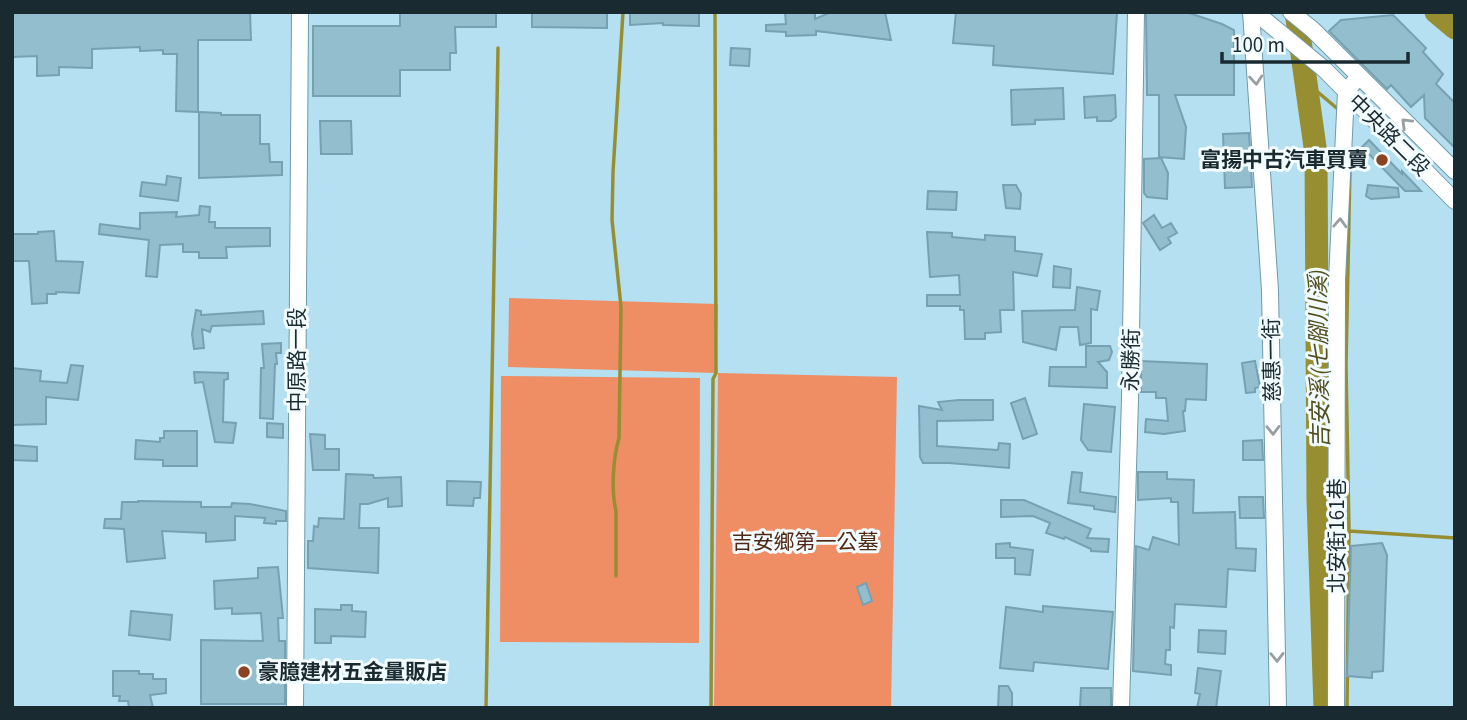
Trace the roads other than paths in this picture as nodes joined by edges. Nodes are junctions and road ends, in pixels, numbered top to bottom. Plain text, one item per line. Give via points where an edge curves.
1 (300, 12) edge
2 (1136, 12) edge
3 (1291, 12) edge
4 (1258, 15) edge
5 (1359, 76) junction
6 (1346, 92) junction
7 (1455, 171) edge
8 (1455, 201) edge
9 (295, 708) edge
10 (1121, 708) edge
11 (1278, 708) edge
12 (1336, 708) edge

1 - 9 street, 中原路一段
2 - 10 street, 永勝街
3 - 5 street, 中央路二段
4 - 6 street, 中央路二段
4 -> 11 street, 慈惠一街 via 1270,290
5 - 6 street
7 -> 5 street, 中央路二段
6 - 8 street, 中央路二段
12 -> 6 street, 北安街161巷 via 1338,281

